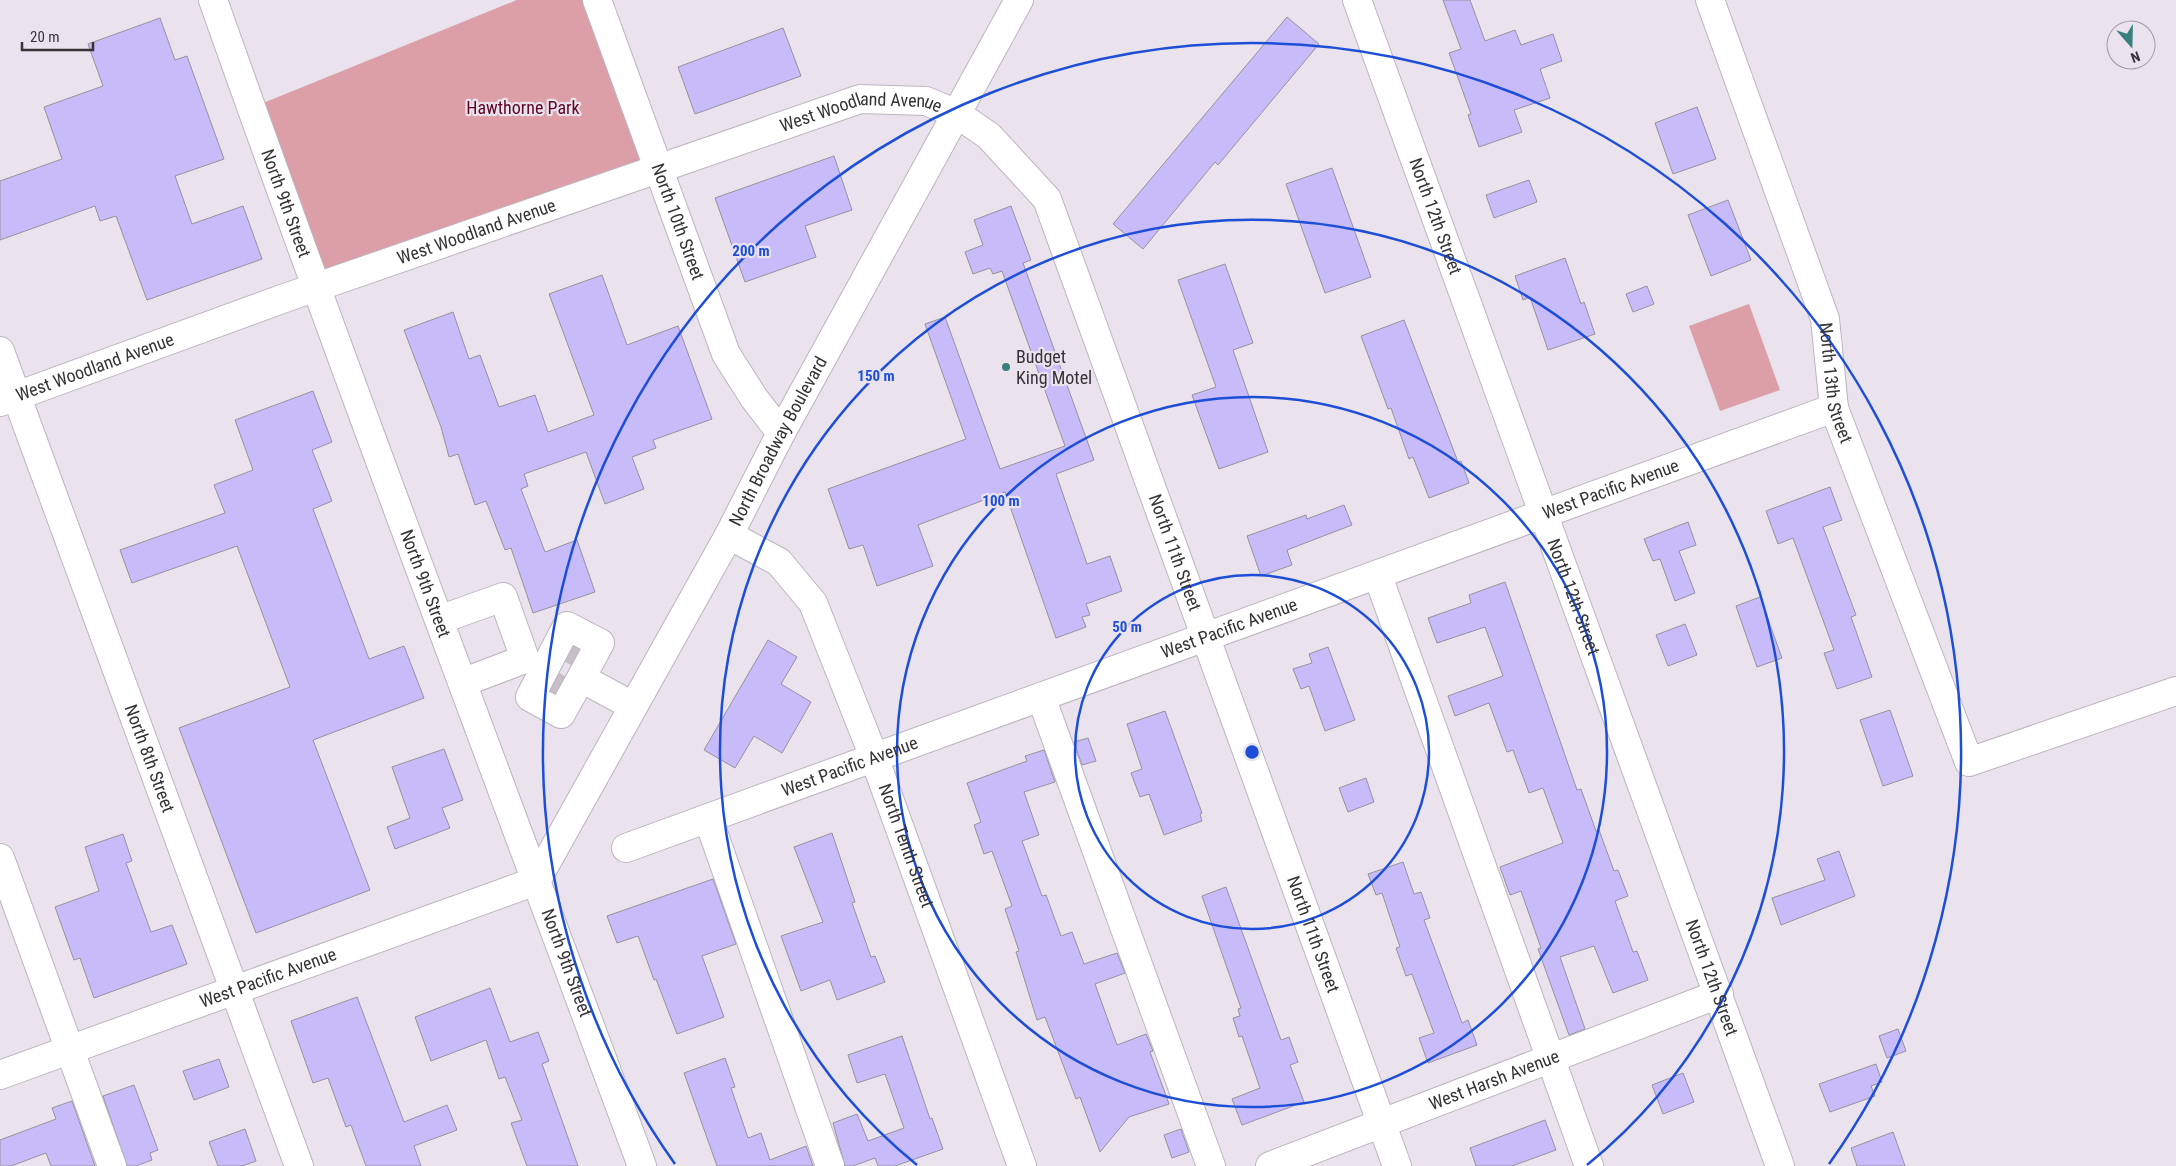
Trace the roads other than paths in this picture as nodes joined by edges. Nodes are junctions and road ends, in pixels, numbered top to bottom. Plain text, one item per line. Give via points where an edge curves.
1 (213, 0) edge
2 (597, 0) edge
3 (1019, 0) edge
4 (1357, 0) edge
5 (1710, 0) edge
6 (957, 114) junction
7 (659, 169) junction
8 (315, 288) junction
9 (0, 351) edge
10 (8, 399) edge
11 (1834, 408) junction
12 (781, 433) junction
13 (1545, 515) junction
14 (729, 535) junction
15 (1378, 576) junction
16 (439, 620) junction
17 (1206, 638) junction
18 (561, 668) junction
19 (464, 682) junction
20 (2176, 691) edge
21 (1041, 698) junction
22 (633, 706) junction
23 (874, 758) junction
24 (708, 818) junction
25 (626, 848) dead end
26 (0, 858) edge
27 (536, 881) junction
28 (234, 990) junction
29 (1719, 994) junction
30 (70, 1050) junction
31 (1550, 1059) junction
32 (0, 1075) edge
33 (1382, 1124) junction
34 (112, 1166) edge
35 (299, 1166) edge
36 (642, 1166) edge
37 (830, 1166) edge
38 (1022, 1166) edge
39 (1211, 1166) edge
40 (1270, 1166) edge
41 (1397, 1166) edge
42 (1589, 1166) edge
43 (1780, 1166) edge

1 - 8 street, North 9th Street
2 - 7 street, North 10th Street
3 - 6 street, North Broadway Boulevard
4 - 13 street, North 12th Street
5 - 11 street, North 13th Street via 1825,319
6 - 7 street, West Woodland Avenue via 926,101 860,99
6 - 12 street, North Broadway Boulevard
6 - 17 street, North 11th Street via 989,136 1047,199
7 - 8 street, West Woodland Avenue
7 - 12 street, North 10th Street via 726,354
8 - 10 street, West Woodland Avenue
8 - 16 street, North 9th Street
9 - 10 street, North 8th Street
10 - 28 street, North 8th Street
11 - 13 street, West Pacific Avenue
11 - 20 street, North 13th Street via 1969,762
12 - 14 street, North Broadway Boulevard
13 - 15 street, West Pacific Avenue
13 - 29 street, North 12th Street
14 - 22 street, North Broadway Boulevard
14 - 23 street, North Tenth Street via 779,562 813,603
15 - 17 street, West Pacific Avenue
15 - 31 street
16 - 18 street via 502,597
16 - 19 street, North 9th Street
17 - 21 street, West Pacific Avenue
17 - 33 street, North 11th Street
18 - 19 street
18 - 22 street
19 - 27 street, North 9th Street
21 - 23 street, West Pacific Avenue
21 - 39 street
22 - 27 street, North Broadway Boulevard
23 - 24 street, West Pacific Avenue
23 - 38 street, North Tenth Street
24 - 25 street, West Pacific Avenue
24 - 37 street
26 - 30 street
27 - 28 street, West Pacific Avenue
27 - 36 street, North 9th Street
28 - 30 street, West Pacific Avenue
28 - 35 street, North 8th Street
29 - 31 street, West Harsh Avenue
29 - 43 street, North 12th Street
30 - 32 street, West Pacific Avenue
30 - 34 street
31 - 33 street, West Harsh Avenue
31 - 42 street
33 - 40 street, West Harsh Avenue
33 - 41 street, North 11th Street

